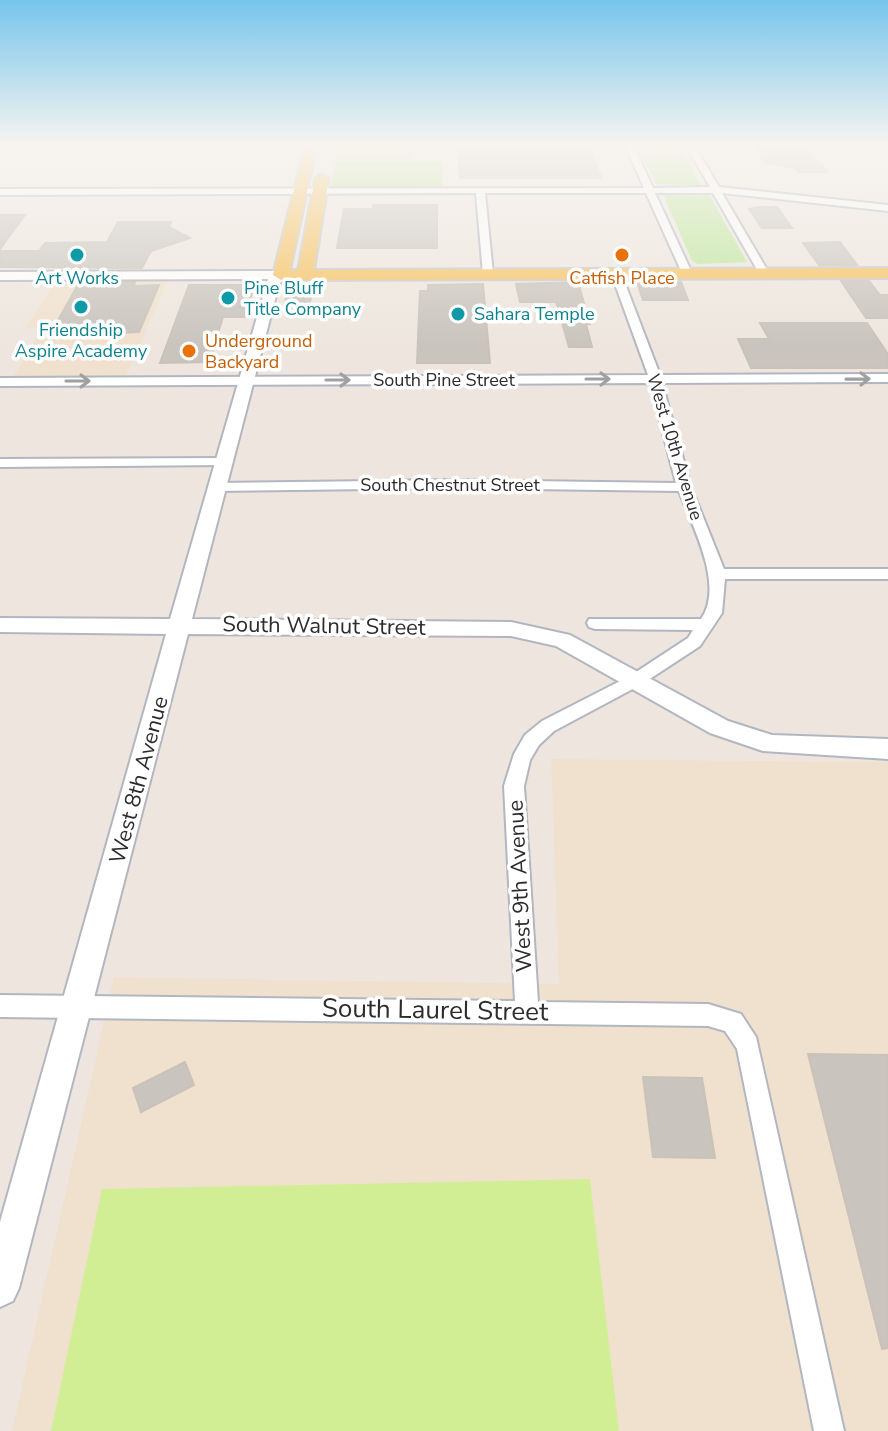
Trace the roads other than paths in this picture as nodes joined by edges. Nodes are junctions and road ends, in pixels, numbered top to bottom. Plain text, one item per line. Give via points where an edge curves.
1 (295, 212) edge
2 (316, 212) edge
3 (482, 212) edge
4 (659, 212) edge
5 (728, 212) edge
6 (616, 273) junction
7 (687, 273) junction
8 (764, 273) junction
9 (888, 273) edge
10 (488, 274) junction
11 (281, 275) junction
12 (305, 275) junction
13 (0, 276) edge
14 (655, 378) junction
15 (888, 378) edge
16 (244, 381) junction
17 (1, 382) edge
18 (222, 462) junction
19 (0, 463) edge
20 (215, 487) junction
21 (684, 487) junction
22 (718, 574) junction
23 (888, 574) edge
24 (595, 623) dead end
25 (182, 624) junction
26 (0, 625) edge
27 (708, 625) junction
28 (636, 680) junction
29 (888, 749) edge
30 (0, 1006) edge
31 (77, 1006) junction
32 (527, 1012) junction
33 (0, 1288) edge
34 (829, 1431) edge

1 - 11 main road
2 - 12 main road
3 - 10 street
4 - 7 street
5 - 8 street
6 - 7 main road
6 - 10 main road
6 - 14 street, West 10th Avenue
7 - 8 main road
8 - 9 main road
10 - 12 main road
11 - 12 main road
11 - 13 street
11 - 16 street, West 8th Avenue via 272,283
14 -> 15 street, South Pine Street
16 -> 14 street, South Pine Street
14 - 21 street, West 10th Avenue
17 -> 16 street, South Pine Street
16 - 18 street, West 8th Avenue
18 - 19 street
18 - 20 street, West 8th Avenue
20 - 21 street, South Chestnut Street
20 - 25 street, West 8th Avenue
21 - 22 street, West 10th Avenue
22 - 23 street
22 - 27 street, West 10th Avenue
24 - 27 street
25 - 26 street, South Walnut Street
25 - 28 street, South Walnut Street via 511,629 562,640
25 - 31 street, West 8th Avenue
27 - 28 street via 694,642
28 - 29 street, South Walnut Street via 719,727 772,744
28 - 32 street, West 9th Avenue via 548,726 521,759 514,786
30 - 31 street, South Laurel Street
31 - 32 street, South Laurel Street
31 - 33 street, West 8th Avenue
32 - 34 street, South Laurel Street via 708,1015 733,1022 748,1045

